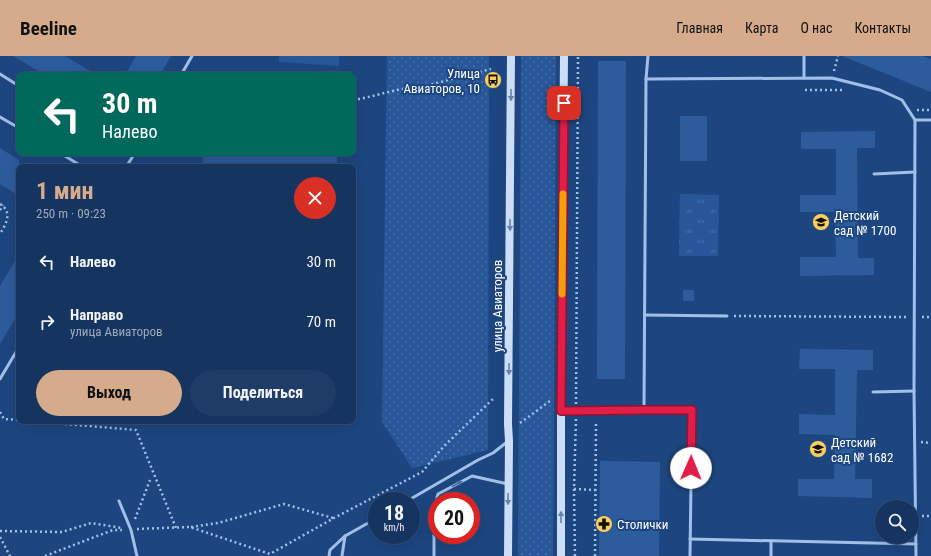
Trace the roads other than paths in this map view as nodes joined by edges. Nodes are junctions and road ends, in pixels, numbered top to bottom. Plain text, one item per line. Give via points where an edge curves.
1 (192, 56) edge
2 (511, 56) edge
3 (564, 56) edge
4 (648, 56) edge
5 (804, 56) edge
6 (183, 72) edge
7 (0, 74) edge
8 (804, 78) junction
9 (646, 79) junction
10 (16, 84) edge
11 (0, 117) edge
12 (915, 120) junction
13 (931, 120) edge
14 (16, 126) edge
15 (65, 156) edge
16 (78, 164) edge
17 (915, 172) junction
18 (874, 174) dead end
19 (644, 316) junction
20 (727, 316) road end
21 (16, 352) edge
22 (0, 379) edge
23 (914, 391) junction
24 (873, 392) dead end
25 (644, 410) junction
26 (561, 411) junction
27 (509, 441) junction
28 (508, 484) junction
29 (420, 493) edge
30 (915, 500) edge
31 (119, 501) dead end
32 (368, 523) edge
33 (345, 536) junction
34 (690, 539) junction
35 (771, 541) junction
36 (875, 543) edge
37 (916, 544) edge
38 (137, 556) edge
39 (329, 556) edge
40 (342, 556) edge
41 (434, 556) edge
42 (508, 556) edge
43 (561, 556) edge
44 (690, 556) edge
45 (771, 556) edge
46 (916, 556) edge

1 - 6 lane
2 -> 27 street, улица Авиаторов
3 - 26 street
4 - 9 lane
5 - 8 lane
7 - 10 lane
8 - 9 lane
8 - 12 lane via 832,78 880,90 902,100
9 - 19 lane
11 - 14 lane
12 - 13 lane
12 - 17 lane
15 - 16 lane
17 - 18 lane
17 - 23 lane
19 - 20 lane
19 - 25 lane
21 - 22 lane
23 - 24 lane
23 - 30 lane
25 - 26 lane
25 - 34 lane via 692,410
43 -> 26 street
27 - 28 street, улица Авиаторов
27 - 29 lane via 493,453
41 -> 28 lane via 434,509 438,494 472,476
28 -> 42 street, улица Авиаторов
31 - 38 lane via 131,530
32 - 33 lane
33 - 39 lane via 330,550
33 - 40 lane
34 - 35 lane
34 - 44 lane
35 - 36 lane
35 - 45 lane
37 - 46 lane

